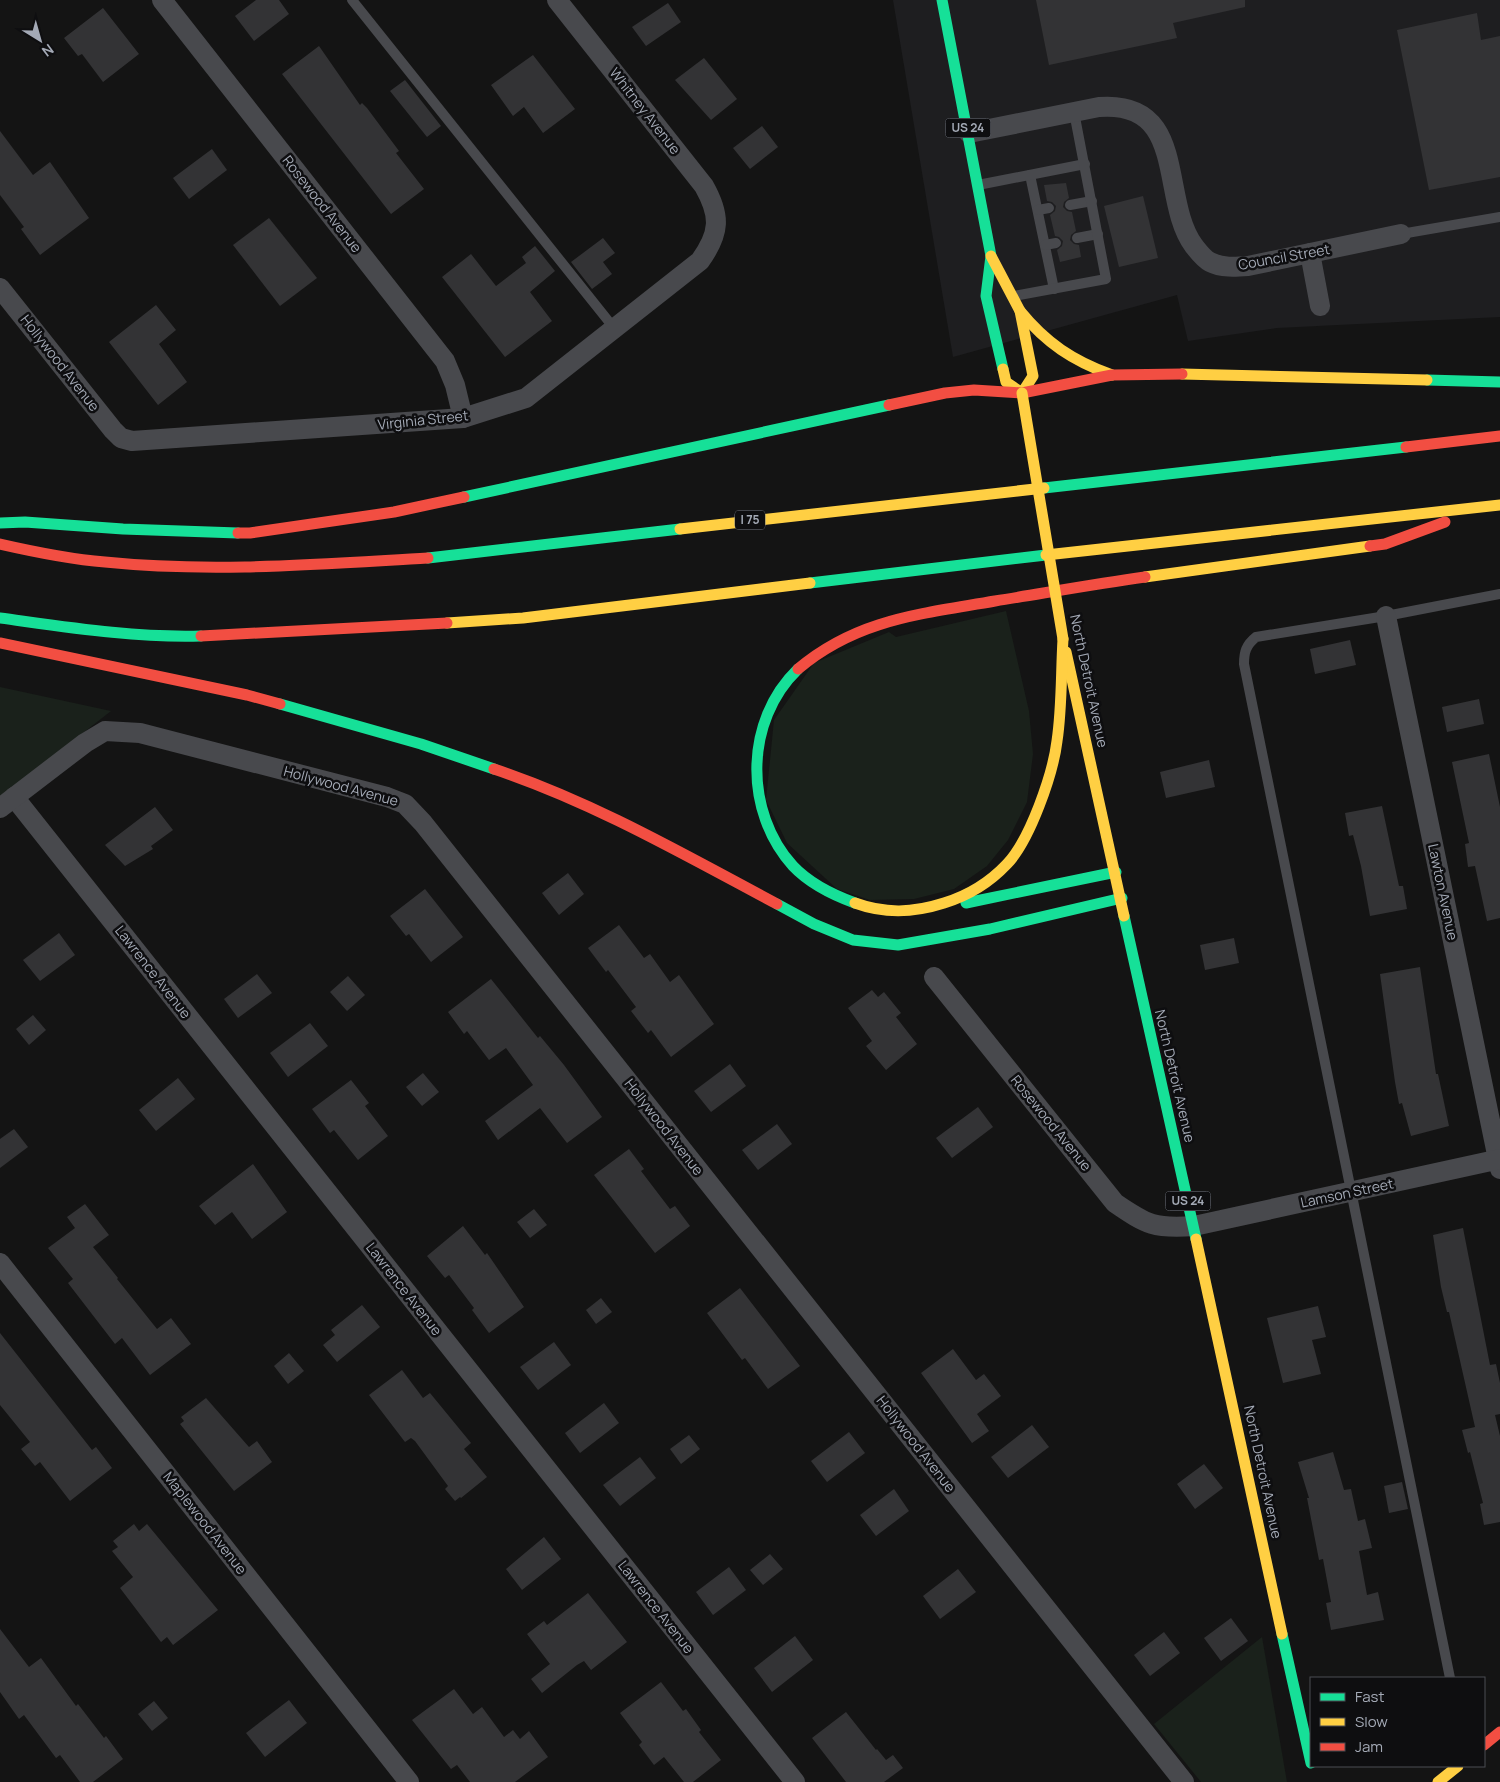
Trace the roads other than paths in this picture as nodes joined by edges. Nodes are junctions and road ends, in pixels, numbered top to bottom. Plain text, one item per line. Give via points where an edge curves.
1 (162, 0) edge
2 (352, 0) edge
3 (557, 0) edge
4 (942, 0) edge
5 (1074, 112) junction
6 (969, 134) junction
7 (1085, 164) junction
8 (1030, 175) junction
9 (978, 185) junction
10 (1092, 201) junction
11 (1070, 205) dead end
12 (1049, 208) dead end
13 (1038, 210) junction
14 (1500, 217) edge
15 (716, 230) joint
16 (1098, 234) junction
17 (1402, 234) joint
18 (1077, 238) dead end
19 (1056, 243) dead end
20 (1045, 245) junction
21 (1310, 253) junction
22 (991, 256) junction
23 (0, 288) edge
24 (1054, 289) junction
25 (1012, 296) junction
26 (1320, 306) dead end
27 (1020, 311) junction
28 (614, 328) junction
29 (1112, 375) junction
30 (1500, 382) edge
31 (1022, 393) junction
32 (463, 418) junction
33 (1500, 436) edge
34 (121, 438) joint
35 (1496, 506) edge
36 (0, 523) edge
37 (0, 544) edge
38 (1500, 594) edge
39 (1386, 616) junction
40 (0, 618) edge
41 (1063, 639) junction
42 (0, 643) edge
43 (7, 802) edge
44 (1116, 872) junction
45 (1122, 898) junction
46 (945, 907) junction
47 (934, 977) dead end
48 (1499, 1162) edge
49 (1352, 1192) junction
50 (1194, 1226) junction
51 (0, 1263) edge
52 (1450, 1677) edge
53 (1500, 1732) edge
54 (1485, 1744) edge
55 (1310, 1759) edge
56 (1457, 1767) edge
57 (410, 1782) edge
58 (795, 1782) edge
59 (1184, 1782) edge
60 (1438, 1782) edge

1 - 32 street, Rosewood Avenue via 445,362 456,385
2 - 28 lane
3 - 15 street, Whitney Avenue via 704,186 715,205
4 - 6 main road, US 24
5 - 6 street, Council Street
5 - 7 lane
5 - 21 street, Council Street via 1114,106 1134,112 1161,135 1167,149 1184,231 1208,262 1224,267 1248,266
6 - 9 main road, US 24
7 - 8 lane
7 - 10 lane
8 - 9 lane
8 - 13 lane
9 - 22 main road, US 24
10 - 11 lane
10 - 16 lane
12 - 13 lane
13 - 20 lane
14 - 17 lane
15 - 28 street, Virginia Street via 700,261
16 - 18 lane
16 - 24 lane via 1106,279
17 - 21 street, Council Street
19 - 20 lane
20 - 24 lane
21 - 26 street
22 - 25 main road, US 24
22 - 31 main road, US 24 via 986,296 1006,382
23 - 34 street, Hollywood Avenue
24 - 25 lane
25 - 27 main road, US 24
27 - 29 main road via 1058,351 1086,367
27 - 31 main road, US 24 via 1033,376
28 - 32 street, Virginia Street via 526,398
29 - 30 main road via 1329,376
29 - 31 main road
31 - 36 main road via 974,390 945,393 394,512 250,533
31 - 41 main road, North Detroit Avenue / US 24, bridge
32 - 34 street, Virginia Street via 144,442
33 - 37 main road, I 75 via 430,558 266,567 172,566 77,559
35 - 40 main road via 999,560 522,618 177,638
35 - 46 main road via 1384,544 1098,584 896,618 865,626 808,658 782,684 765,714 755,750 754,777 759,806 774,844 798,872 828,895 869,911 908,912
38 - 39 lane
39 - 48 street, Lawton Avenue
39 - 49 lane via 1256,637 1248,643 1244,653
41 - 44 main road, North Detroit Avenue / US 24
41 - 46 main road via 1057,744 1025,834 1009,862 984,886
42 - 45 main road via 247,695 421,744 501,771 624,823 814,924 853,940 898,944 990,929
43 - 58 street, Lawrence Avenue
43 - 59 street, Hollywood Avenue via 105,730 140,733 405,804 430,831
44 - 45 main road, North Detroit Avenue / US 24
44 - 46 main road
45 - 50 main road, North Detroit Avenue / US 24
47 - 50 street, Rosewood Avenue via 1116,1203 1140,1220 1163,1228
48 - 49 street, Lamson Street
49 - 50 street, Lamson Street
49 - 52 lane
50 - 55 main road, North Detroit Avenue / US 24
51 - 57 street, Maplewood Avenue
53 - 54 main road
56 - 60 main road

